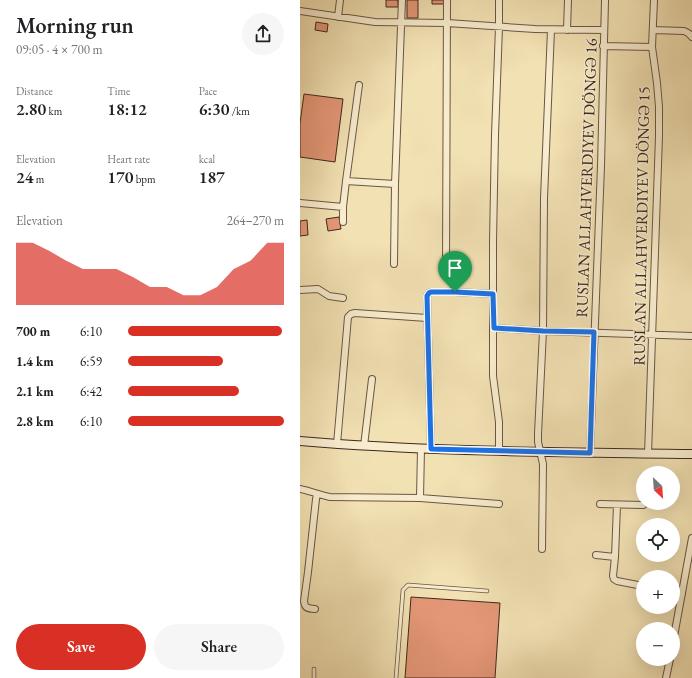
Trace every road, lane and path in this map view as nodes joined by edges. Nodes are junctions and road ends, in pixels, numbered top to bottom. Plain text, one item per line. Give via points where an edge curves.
1 (340, 0) edge
2 (402, 0) edge
3 (447, 0) edge
4 (499, 0) edge
5 (568, 0) edge
6 (605, 0) edge
7 (654, 0) edge
8 (300, 12) edge
9 (338, 17) junction
10 (402, 23) junction
11 (447, 23) junction
12 (499, 27) junction
13 (552, 30) junction
14 (567, 30) junction
15 (604, 30) junction
16 (653, 30) junction
17 (692, 37) edge
18 (603, 46) junction
19 (652, 47) junction
20 (359, 85) dead end
21 (346, 181) junction
22 (395, 184) junction
23 (300, 203) edge
24 (343, 207) junction
25 (344, 222) dead end
26 (394, 264) dead end
27 (300, 290) edge
28 (455, 292) junction
29 (493, 294) junction
30 (343, 298) dead end
31 (427, 318) junction
32 (494, 328) junction
33 (543, 331) junction
34 (594, 332) junction
35 (652, 334) junction
36 (692, 336) edge
37 (372, 379) dead end
38 (300, 441) edge
39 (337, 444) junction
40 (364, 446) junction
41 (421, 449) junction
42 (431, 449) junction
43 (499, 451) junction
44 (540, 452) junction
45 (590, 453) junction
46 (648, 454) junction
47 (692, 454) edge
48 (300, 489) edge
49 (317, 494) junction
50 (420, 498) junction
51 (499, 504) dead end
52 (600, 504) dead end
53 (617, 505) junction
54 (636, 505) edge
55 (692, 538) edge
56 (542, 549) dead end
57 (596, 555) dead end
58 (615, 557) junction
59 (636, 585) edge
60 (487, 591) dead end
61 (682, 594) joint
62 (315, 609) dead end
63 (677, 622) edge
64 (669, 666) edge
65 (314, 669) dead end
66 (314, 678) edge
67 (396, 678) edge
68 (666, 678) edge

1 - 9 street
2 - 10 street
3 - 11 street
4 - 12 street
5 - 14 street
6 - 15 street, RUSLAN ALLAHVERDIYEV DÖNGƏ 16
7 - 16 street, RUSLAN ALLAHVERDIYEV DÖNGƏ 15
8 - 9 street
9 - 10 street via 367,22
10 - 11 street
10 - 22 street
11 - 12 street
11 - 28 street via 446,268
12 - 13 street
12 - 29 street
13 - 14 street
13 - 33 street via 544,198
14 - 15 street
15 - 18 street, RUSLAN ALLAHVERDIYEV DÖNGƏ 16
16 - 17 street via 684,31
16 - 19 street, RUSLAN ALLAHVERDIYEV DÖNGƏ 15
18 - 19 street
18 - 34 street, RUSLAN ALLAHVERDIYEV DÖNGƏ 16
19 - 35 street, RUSLAN ALLAHVERDIYEV DÖNGƏ 15 via 659,107
20 - 21 street
21 - 22 street
21 - 24 street
22 - 26 street
23 - 24 street
24 - 25 street
27 - 30 street via 318,289 329,296
28 - 29 street
28 - 31 street via 429,293
29 - 32 street
31 - 39 street via 355,313 348,317
31 - 42 street
32 - 33 street
32 - 43 street
33 - 34 street
33 - 44 street via 538,434
34 - 35 street
34 - 45 street, RUSLAN ALLAHVERDIYEV DÖNGƏ 16
35 - 36 street
35 - 46 street, RUSLAN ALLAHVERDIYEV DÖNGƏ 15
37 - 40 street
38 - 39 street
39 - 40 street
40 - 41 street
41 - 42 street
41 - 50 street
42 - 43 street
43 - 44 street
44 - 45 street
44 - 56 street via 543,464
45 - 46 street
46 - 47 street
48 - 49 street
49 - 50 street via 330,497
49 - 62 street via 304,601 306,608
50 - 51 street
52 - 53 street
53 - 54 street
53 - 58 street
55 - 61 street
57 - 58 street
58 - 59 street via 614,579
60 - 67 lane via 408,585 403,590
61 - 63 street
64 - 68 street
65 - 66 lane

